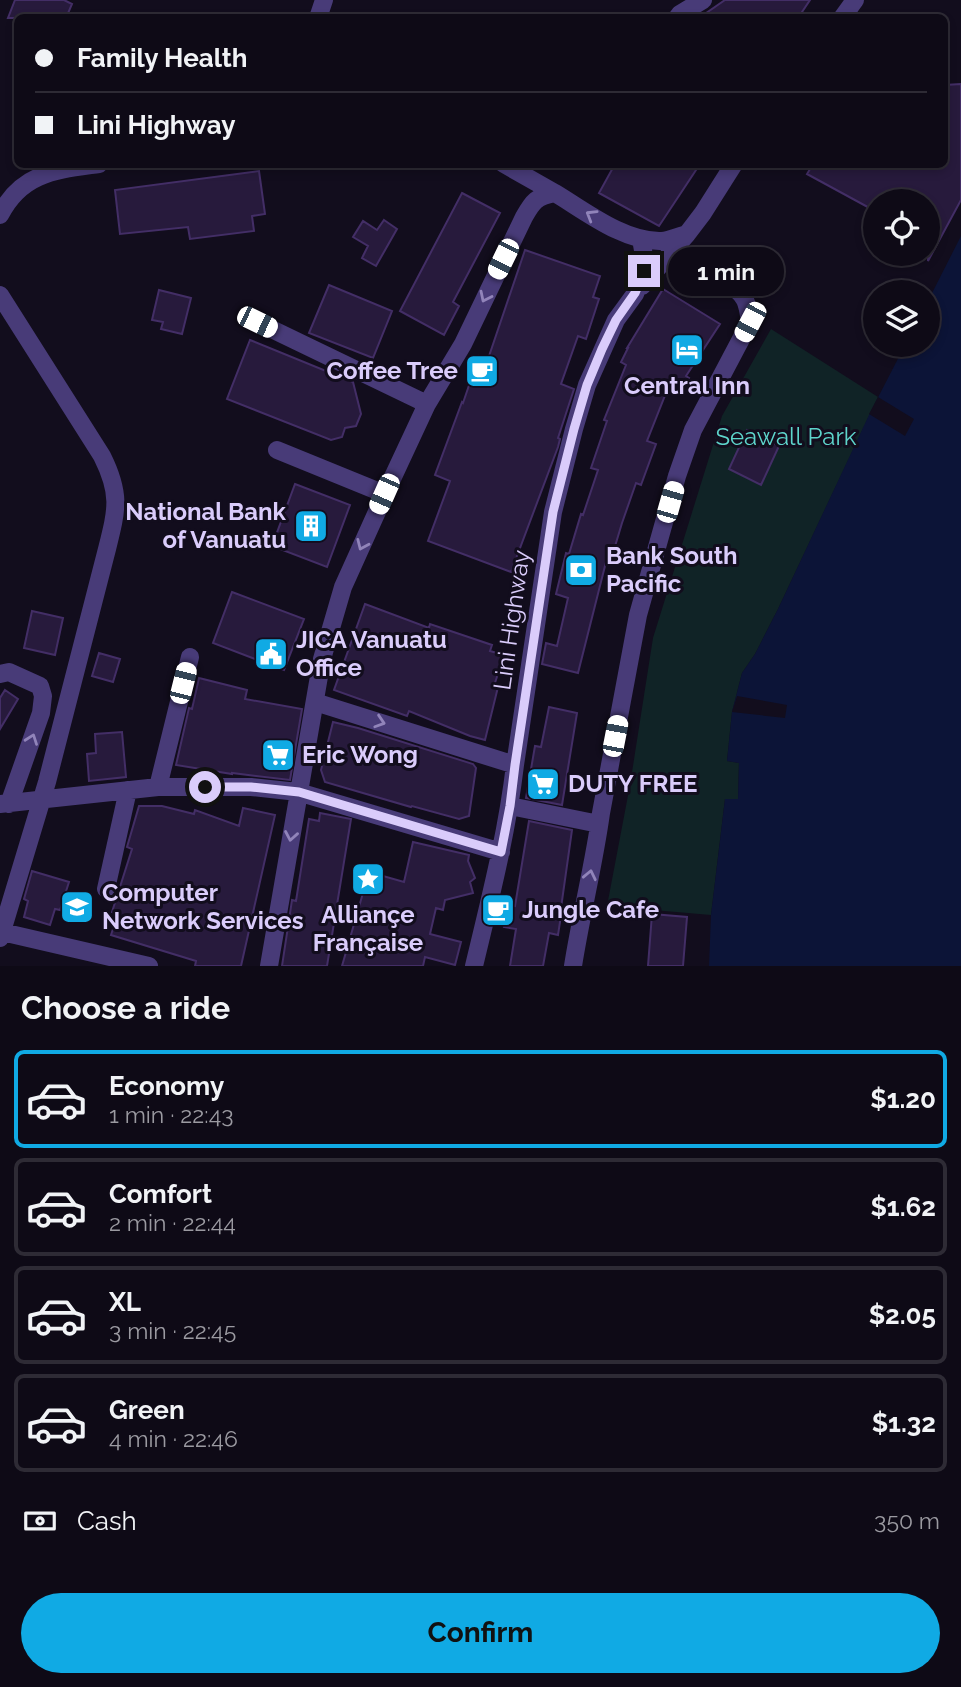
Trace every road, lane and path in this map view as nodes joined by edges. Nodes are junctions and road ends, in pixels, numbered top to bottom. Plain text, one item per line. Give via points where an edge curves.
1 (703, 0) edge
2 (680, 14) edge
3 (71, 168) edge
4 (507, 168) edge
5 (509, 168) edge
6 (732, 168) edge
7 (548, 194) junction
8 (0, 215) edge
9 (524, 217) junction
10 (687, 234) junction
11 (641, 239) junction
12 (669, 254) junction
13 (635, 293) junction
14 (0, 295) edge
15 (257, 322) dead end
16 (427, 404) junction
17 (277, 450) dead end
18 (384, 494) junction
19 (190, 657) dead end
20 (0, 674) edge
21 (315, 702) junction
22 (515, 765) junction
23 (158, 787) junction
24 (128, 790) junction
25 (299, 792) junction
26 (41, 800) junction
27 (5, 804) edge
28 (510, 806) junction
29 (600, 818) junction
30 (501, 852) junction
31 (106, 889) dead end
32 (1, 935) edge
33 (149, 966) edge
34 (268, 966) edge
35 (474, 966) edge
36 (573, 966) edge

1 - 2 street
3 - 8 street via 25,184
4 - 9 street via 524,197
5 - 7 street
6 - 10 street, Lini Highway
7 - 9 street via 533,201
11 -> 7 street
9 -> 16 street via 463,344
10 - 11 street via 662,241
10 - 12 street, Lini Highway
11 - 13 street, Lini Highway via 644,271
12 - 13 street, Lini Highway
12 - 29 street via 734,288 746,301 750,322 692,430 677,477 638,615
13 - 22 street, Lini Highway via 616,320 587,385 562,476
14 - 26 street via 102,456 116,498 98,586
15 - 16 street
16 - 18 street
17 - 18 street
18 -> 21 street via 343,587
19 - 23 street
27 -> 20 street via 41,713 43,696 40,685 9,672
21 -> 22 street
21 - 25 street
22 - 28 street, Lini Highway
23 - 24 street
23 - 25 street
24 - 26 street
24 - 31 street
25 - 30 street
25 -> 34 street
26 - 27 street
26 - 32 street
28 - 29 street
28 - 30 street, Lini Highway
36 -> 29 street
30 - 35 street, Lini Highway
32 - 33 street

